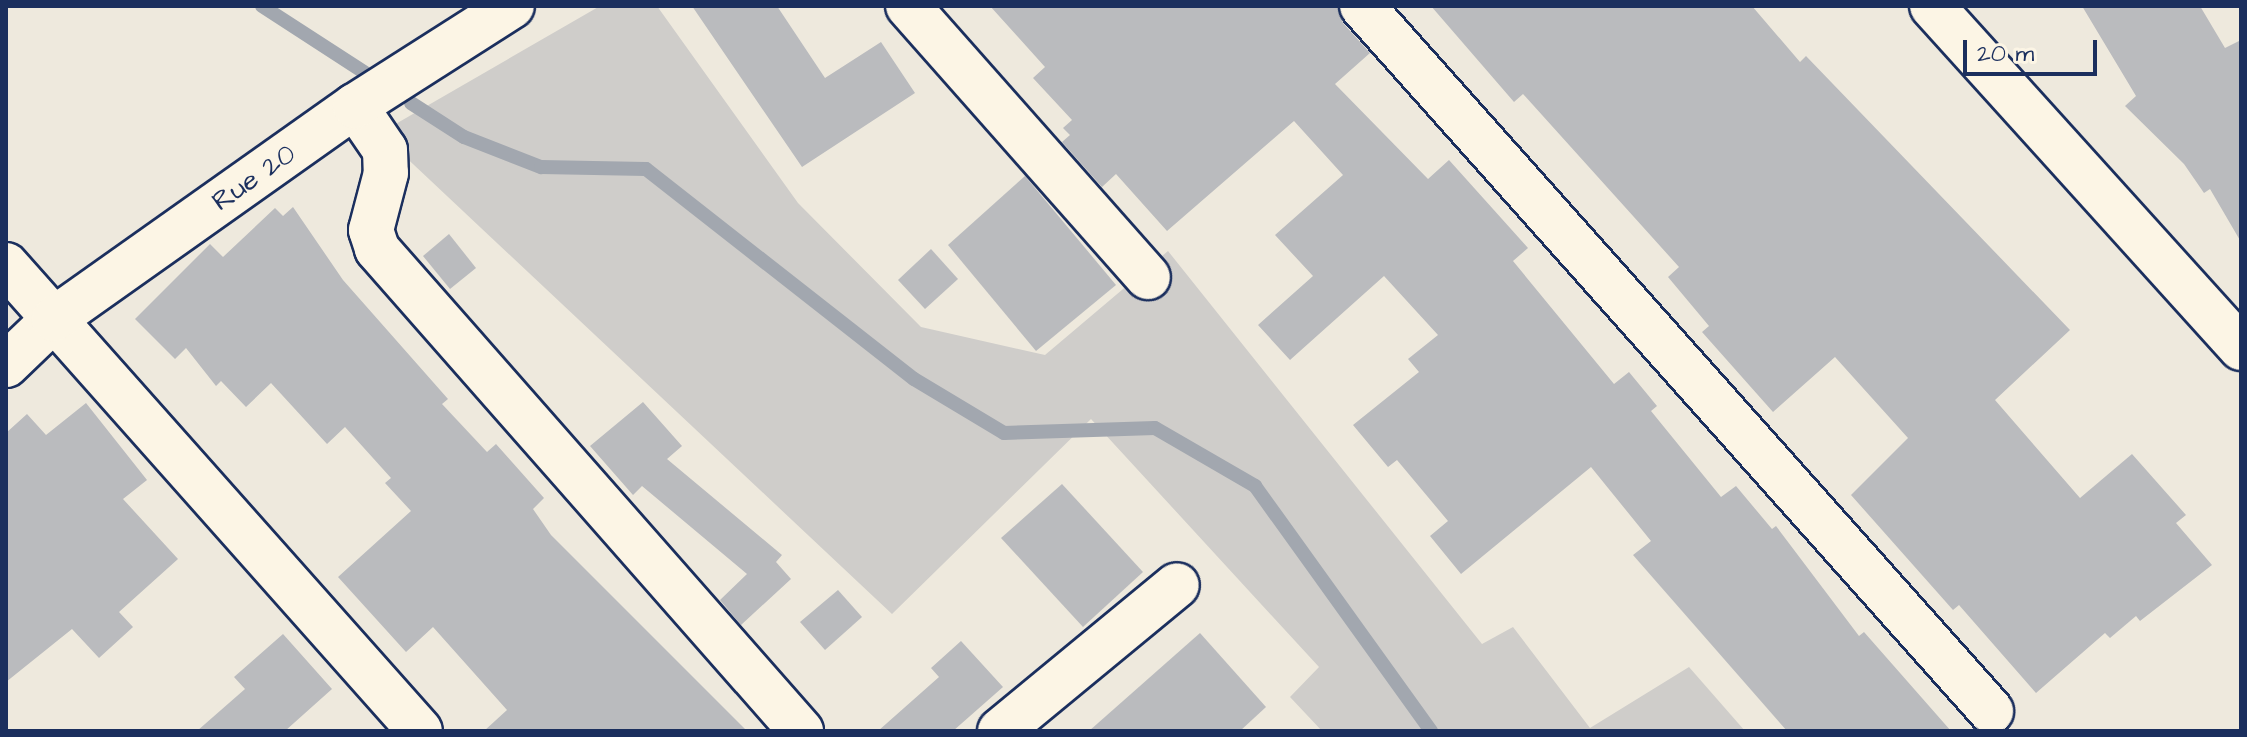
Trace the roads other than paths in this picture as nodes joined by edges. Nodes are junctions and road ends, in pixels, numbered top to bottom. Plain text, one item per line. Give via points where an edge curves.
1 (512, 6) edge
2 (908, 6) edge
3 (1362, 6) edge
4 (1932, 6) edge
5 (355, 106) junction
6 (6, 265) edge
7 (1148, 277) dead end
8 (54, 319) junction
9 (2241, 348) edge
10 (6, 365) edge
11 (1177, 585) dead end
12 (1991, 711) dead end
13 (420, 731) edge
14 (801, 731) edge
15 (1000, 731) edge

1 - 5 street, Rue 20
2 - 7 street
3 - 12 street
4 - 9 street
5 - 8 street, Rue 20
5 - 14 street via 385,150 386,173 371,230 377,249
6 - 8 street
8 - 10 street, Rue 20
8 - 13 street
11 - 15 street

